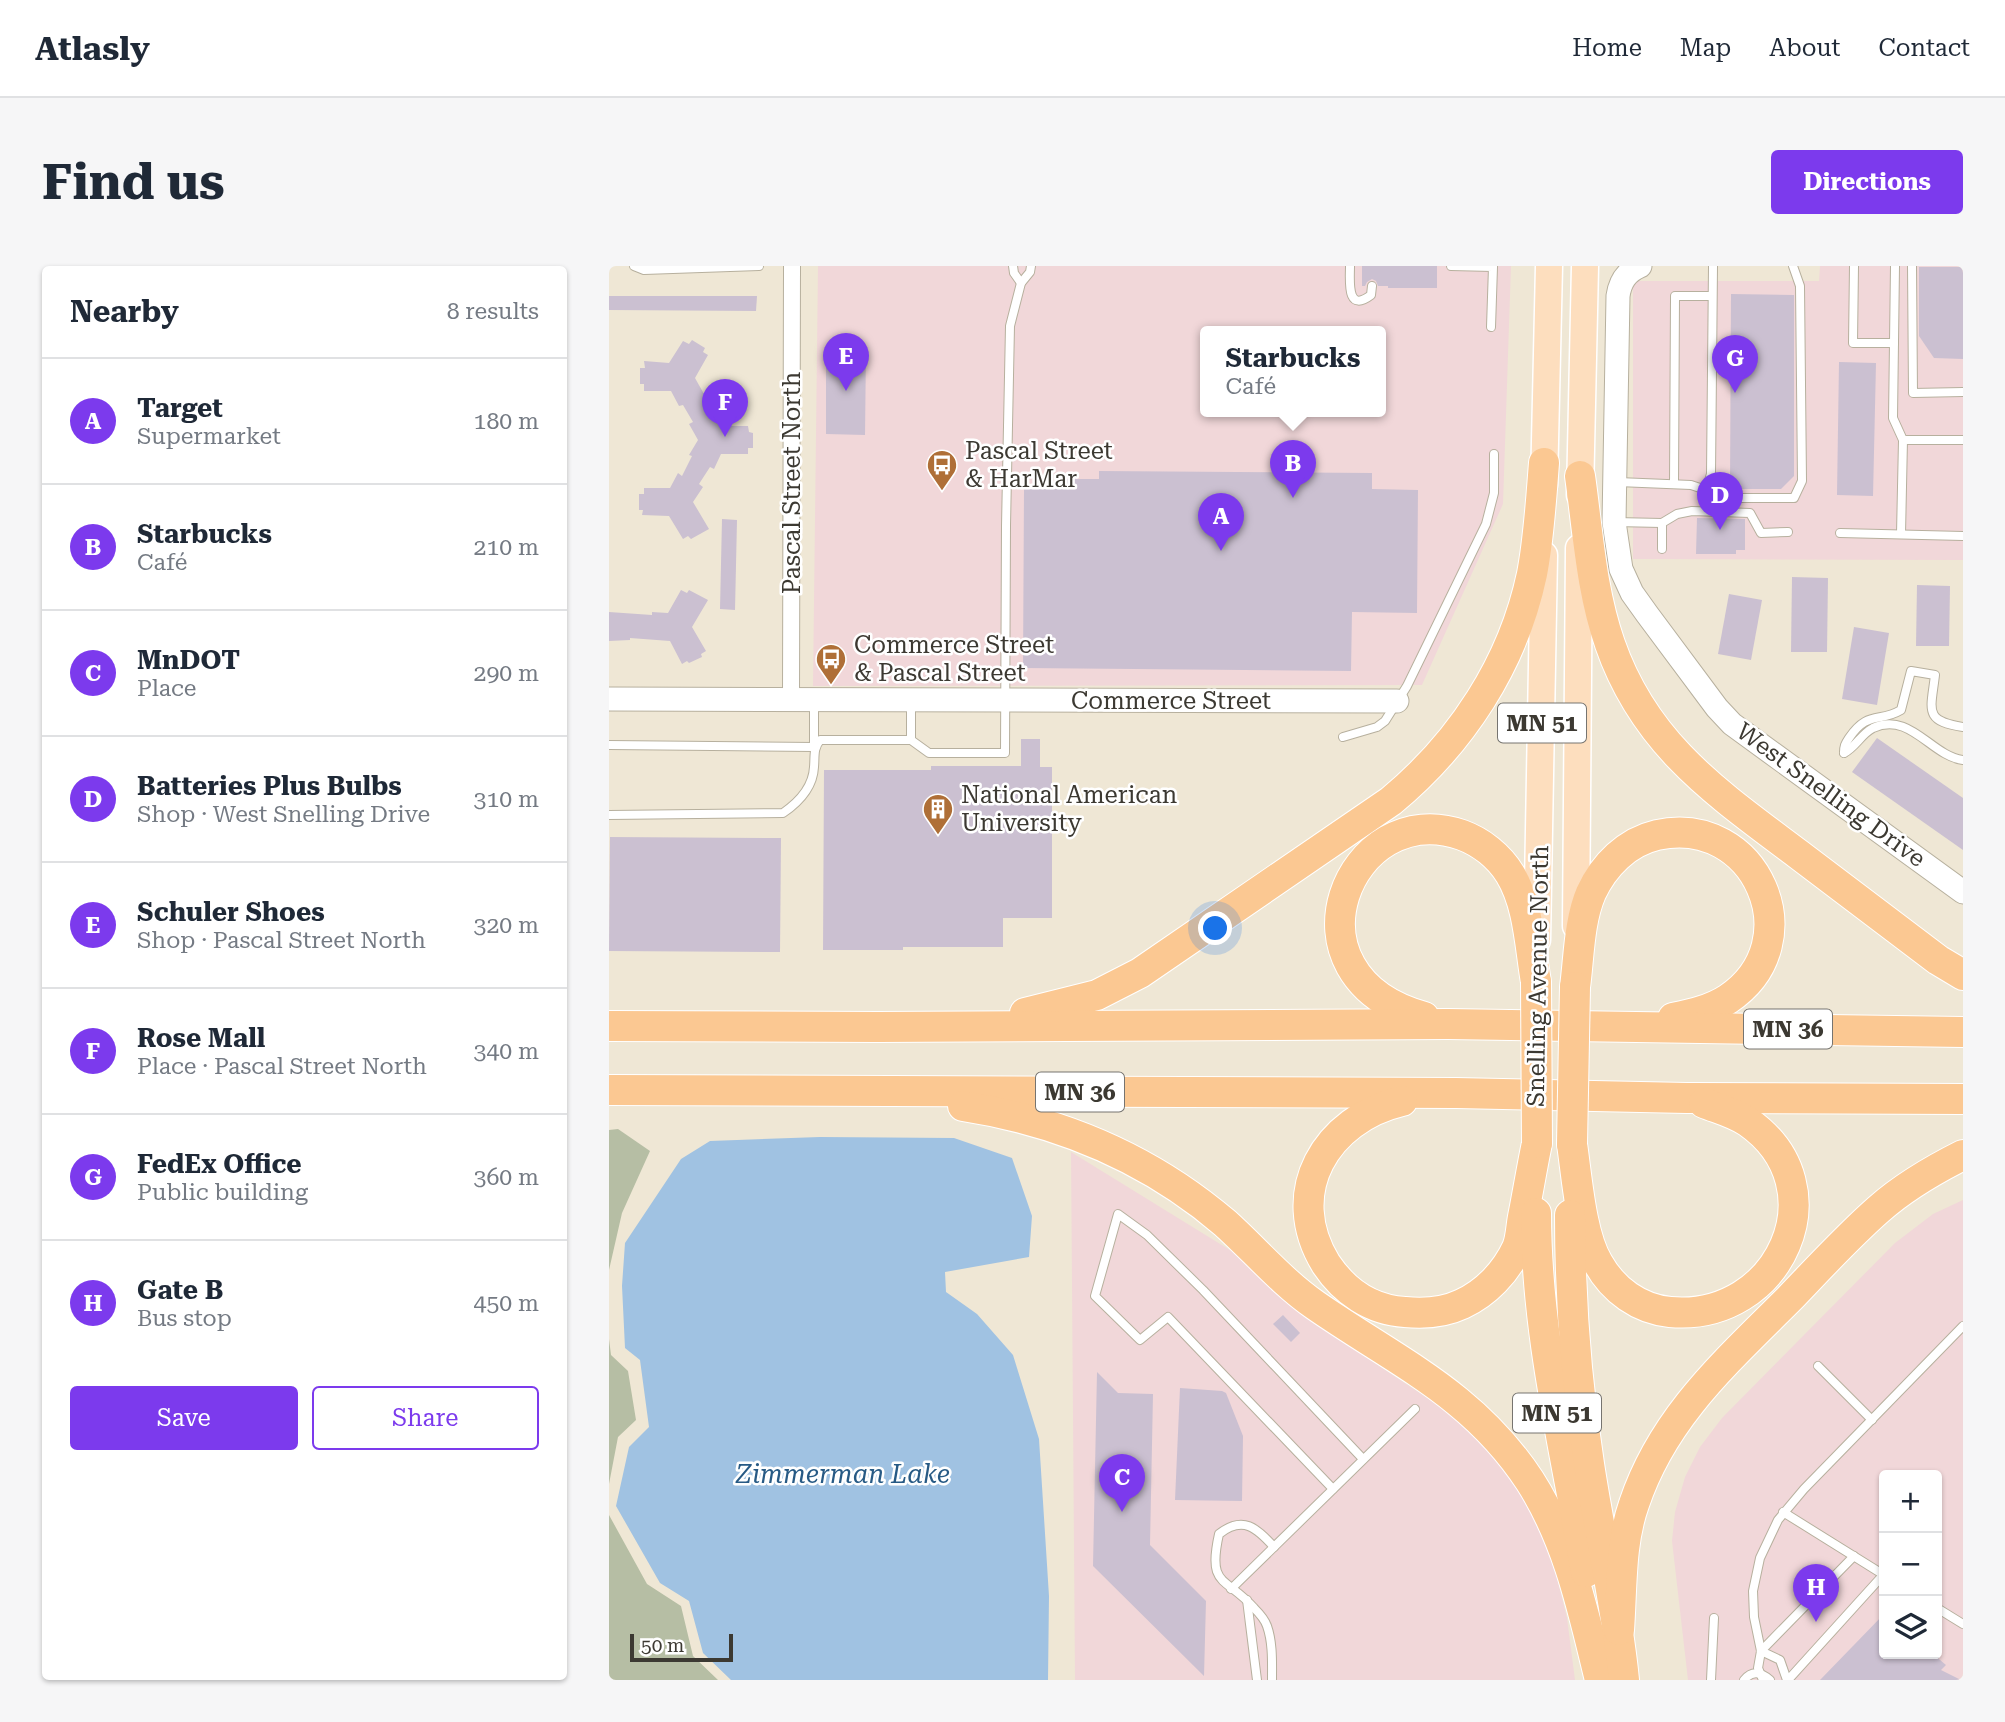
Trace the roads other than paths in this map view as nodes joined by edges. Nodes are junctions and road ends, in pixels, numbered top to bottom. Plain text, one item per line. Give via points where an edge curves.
1 (634, 266) edge
2 (758, 266) edge
3 (792, 266) edge
4 (1013, 266) edge
5 (1031, 266) edge
6 (1350, 266) edge
7 (1451, 266) edge
8 (1549, 266) edge
9 (1585, 266) edge
10 (1640, 266) edge
11 (1713, 266) edge
12 (1793, 266) edge
13 (1854, 266) edge
14 (1895, 266) edge
15 (1912, 266) edge
16 (1493, 267) edge
17 (1021, 283) junction
18 (1372, 286) dead end
19 (1711, 296) junction
20 (1491, 327) dead end
21 (1894, 343) junction
22 (1963, 392) edge
23 (1903, 440) junction
24 (1963, 440) edge
25 (1494, 454) dead end
26 (1545, 463) junction
27 (1580, 476) junction
28 (1615, 482) junction
29 (1674, 484) junction
30 (1706, 490) junction
31 (1721, 499) junction
32 (1721, 513) junction
33 (1614, 522) junction
34 (1662, 523) junction
35 (1788, 532) dead end
36 (1840, 533) dead end
37 (1901, 534) junction
38 (1963, 536) edge
39 (1662, 549) dead end
40 (609, 699) edge
41 (790, 700) junction
42 (814, 700) junction
43 (911, 700) junction
44 (1005, 701) junction
45 (1398, 701) junction
46 (1963, 727) edge
47 (1343, 737) dead end
48 (911, 740) junction
49 (609, 745) edge
50 (814, 747) junction
51 (1963, 760) edge
52 (609, 815) edge
53 (1963, 892) edge
54 (1963, 975) edge
55 (1536, 982) junction
56 (1575, 987) junction
57 (1448, 1024) junction
58 (611, 1026) edge
59 (1613, 1026) junction
60 (878, 1027) junction
61 (1963, 1032) edge
62 (609, 1090) edge
63 (704, 1091) junction
64 (1456, 1093) junction
65 (1687, 1098) junction
66 (1963, 1099) edge
67 (1537, 1143) junction
68 (1572, 1144) junction
69 (1963, 1155) edge
70 (1963, 1168) edge
71 (1963, 1326) edge
72 (1818, 1366) dead end
73 (1415, 1409) dead end
74 (1872, 1420) junction
75 (1363, 1459) junction
76 (1650, 1464) junction
77 (1333, 1489) junction
78 (1783, 1512) junction
79 (1274, 1547) junction
80 (1854, 1556) junction
81 (1879, 1572) edge
82 (1879, 1580) edge
83 (1231, 1589) junction
84 (1247, 1600) junction
85 (1942, 1611) edge
86 (1714, 1618) dead end
87 (1963, 1624) edge
88 (1619, 1630) junction
89 (1761, 1651) junction
90 (1761, 1677) edge
91 (1257, 1680) edge
92 (1272, 1680) edge
93 (1600, 1680) edge
94 (1624, 1680) edge
95 (1711, 1680) edge
96 (1744, 1680) edge
97 (1770, 1680) edge
98 (1787, 1680) edge

1 - 2 lane via 644,270
3 - 41 street, Pascal Street North
4 - 17 lane
5 - 17 lane
6 - 18 lane via 1349,293 1353,298 1366,300
7 - 16 lane
8 - 26 main road, Snelling Avenue North / MN 51
9 - 27 main road, Snelling Avenue North / MN 51
10 - 28 street, West Snelling Drive via 1629,272 1619,288
11 - 19 lane
12 - 31 lane via 1800,285 1802,481 1794,498
13 - 21 lane via 1853,343
14 - 21 lane
15 - 22 lane via 1913,393
16 - 20 lane
17 - 44 lane via 1010,326
19 - 29 lane via 1675,296
19 - 30 lane via 1711,474
21 - 23 lane via 1893,418
23 - 24 lane
23 - 37 lane
25 - 45 lane via 1494,493 1486,524
26 - 55 main road, Snelling Avenue North / MN 51
26 - 60 highway via 1531,577 1507,650 1460,731 1402,792 1160,961 1097,995 1036,1012
27 - 54 highway via 1594,580 1610,644 1623,677 1660,736 1682,762 1731,804
27 - 56 main road, Snelling Avenue North / MN 51
28 - 29 lane
28 - 33 street, West Snelling Drive
29 - 30 lane
30 - 31 lane
31 - 32 lane
32 - 34 lane via 1683,511
32 - 35 lane via 1750,513 1761,533
33 - 34 lane
33 - 53 street, West Snelling Drive via 1621,569 1632,593 1732,724
34 - 39 lane
36 - 37 lane
37 - 38 lane
40 - 41 street, Commerce Street
41 - 42 street, Commerce Street
42 - 43 street, Commerce Street
42 - 50 lane
43 - 44 street, Commerce Street
43 - 48 lane
44 - 45 street, Commerce Street
44 - 48 lane via 1005,753 929,752
45 - 47 lane via 1377,727
46 - 51 lane via 1943,724 1933,715 1935,675 1911,671 1901,710 1865,721 1844,746 1844,753 1870,730 1898,725 1950,757
48 - 50 lane via 820,740
49 - 50 lane
50 - 52 lane via 814,771 807,790 783,813
55 - 57 highway via 1519,890 1499,859 1470,838 1452,832 1423,830 1390,840 1359,866 1349,881 1340,921 1344,951 1361,982 1387,1004
55 - 67 highway, Snelling Avenue North / MN 51, bridge
56 - 59 highway via 1591,893 1622,852 1651,837 1690,833 1715,840 1744,861 1763,888 1770,920 1767,948 1749,981 1727,1000 1703,1011
56 - 68 highway, Snelling Avenue North / MN 51, bridge
57 - 59 highway, MN 36
57 - 60 highway, MN 36
58 - 60 highway, MN 36
59 - 61 highway, MN 36
62 - 63 highway, MN 36
63 - 64 highway, MN 36
63 - 93 highway via 901,1101 994,1111 1090,1140 1168,1180 1223,1222 1312,1303 1462,1404 1510,1453 1531,1483 1569,1561
64 - 65 highway, MN 36
64 - 67 highway via 1403,1100 1365,1113 1335,1137 1316,1168 1309,1204 1316,1243 1332,1273 1361,1299 1398,1312 1435,1313 1454,1308 1498,1278 1518,1246
65 - 66 highway, MN 36
65 - 68 highway via 1750,1123 1775,1149 1791,1186 1791,1229 1784,1248 1764,1279 1735,1300 1697,1311 1663,1311 1617,1288 1588,1240
67 - 93 highway, Snelling Avenue North / MN 51 via 1537,1261 1544,1346 1588,1580
68 - 88 highway, Snelling Avenue North / MN 51 via 1573,1324 1589,1466
69 - 76 highway via 1916,1182 1870,1218 1700,1388
70 - 76 highway via 1878,1233
71 - 74 lane
72 - 74 lane
73 - 75 lane
74 - 78 lane
75 - 77 lane
75 - 77 lane via 1203,1290 1147,1235 1118,1214 1095,1296 1140,1340 1168,1317
76 - 88 highway via 1633,1505 1626,1542
77 - 79 lane
78 - 80 lane
78 - 89 lane via 1763,1550 1754,1584
79 - 83 lane
79 - 83 lane via 1257,1528 1229,1526 1219,1534 1216,1571
80 - 81 lane
80 - 89 lane
82 - 98 lane
83 - 84 lane
84 - 91 lane
84 - 92 lane via 1266,1624
85 - 87 lane
86 - 95 lane
88 - 94 highway, Snelling Avenue North / MN 51
89 - 90 lane
89 - 98 lane via 1780,1660
90 - 96 lane via 1749,1674
90 - 97 lane

